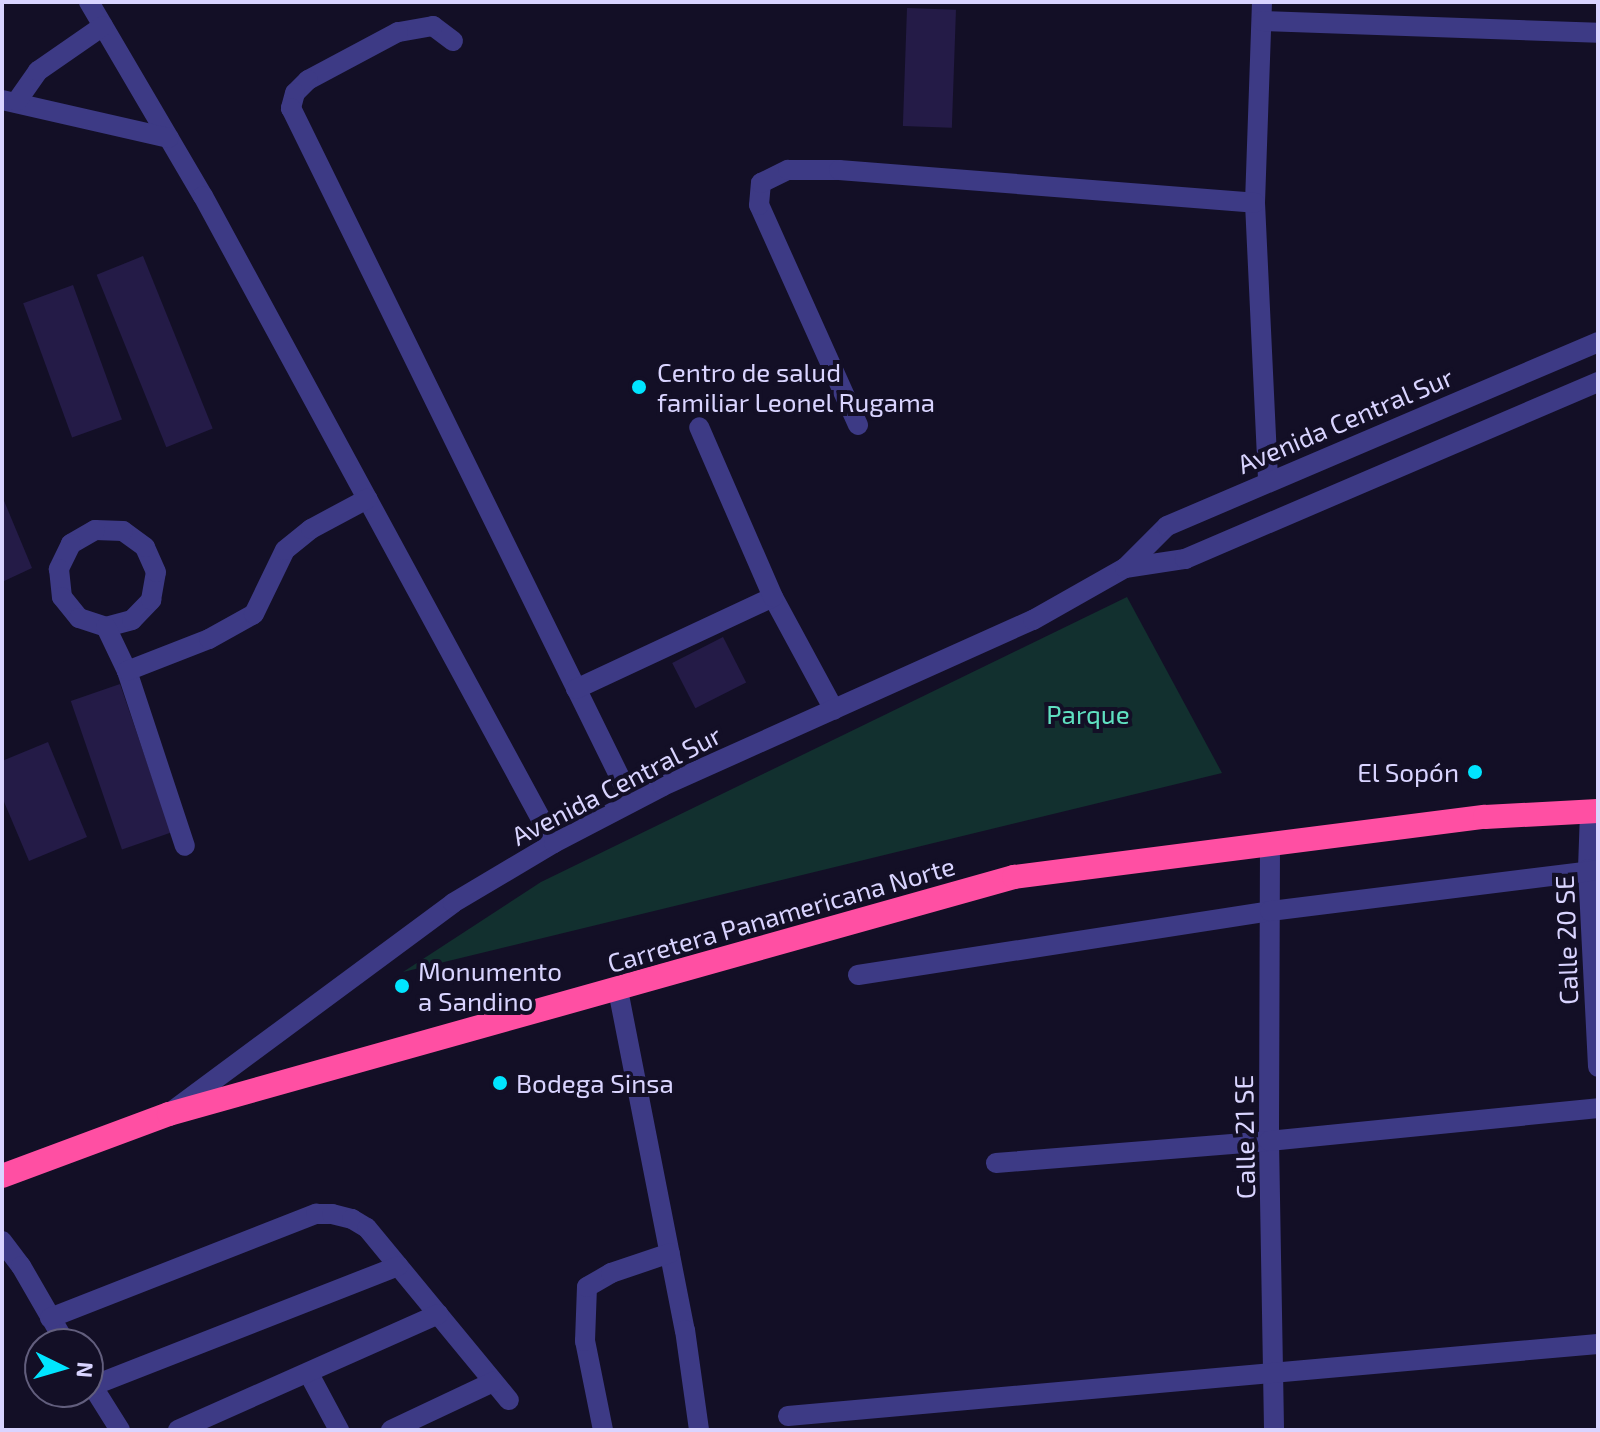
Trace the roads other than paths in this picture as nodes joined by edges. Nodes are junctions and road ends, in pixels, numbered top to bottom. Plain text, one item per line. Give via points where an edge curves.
1 (89, 2) edge
2 (1262, 12) edge
3 (103, 26) junction
4 (1598, 33) edge
5 (453, 41) dead end
6 (9, 100) edge
7 (169, 138) junction
8 (1255, 203) junction
9 (1598, 342) edge
10 (1598, 382) edge
11 (858, 425) dead end
12 (699, 427) dead end
13 (1268, 480) junction
14 (367, 499) junction
15 (1125, 568) junction
16 (773, 597) junction
17 (106, 627) junction
18 (127, 671) junction
19 (576, 689) junction
20 (834, 710) junction
21 (632, 802) junction
22 (1594, 812) edge
23 (554, 843) junction
24 (1270, 844) junction
25 (185, 846) dead end
26 (1593, 869) edge
27 (1270, 911) junction
28 (858, 975) dead end
29 (618, 990) junction
30 (1598, 1067) edge
31 (1598, 1108) edge
32 (169, 1114) junction
33 (1269, 1141) junction
34 (996, 1163) dead end
35 (2, 1176) edge
36 (2, 1241) edge
37 (670, 1253) junction
38 (398, 1266) junction
39 (438, 1314) junction
40 (50, 1318) junction
41 (56, 1328) edge
42 (1598, 1344) edge
43 (1275, 1373) junction
44 (309, 1374) junction
45 (104, 1377) edge
46 (493, 1382) junction
47 (509, 1400) dead end
48 (104, 1404) edge
49 (788, 1416) dead end
50 (120, 1430) edge
51 (178, 1430) edge
52 (339, 1430) edge
53 (391, 1430) edge
54 (603, 1430) edge
55 (699, 1430) edge
56 (1274, 1430) edge

1 - 3 street
2 - 4 street
2 - 8 street
3 - 6 street via 38,71
3 - 7 street
5 - 19 street via 433,26 398,32 308,80 295,93 291,108
6 - 7 street
7 - 14 street
8 - 11 street via 839,170 788,170 761,183 759,205
8 - 13 street
9 - 13 street, Avenida Central Sur
10 - 15 street, Avenida Central Sur via 1185,559
12 - 16 street
13 - 15 street, Avenida Central Sur via 1167,526
14 - 18 street via 311,529 285,550 254,614 209,639
14 - 23 street
15 - 20 street, Avenida Central Sur via 1033,620
16 - 19 street
16 - 20 street
17 - 17 street via 132,620 151,600 156,572 145,547 123,531 95,530 71,544 59,569 62,597 79,618
17 - 18 street
18 - 25 street
19 - 21 street
20 - 21 street, Avenida Central Sur
21 - 23 street, Avenida Central Sur
22 - 24 highway, Carretera Panamericana Norte via 1485,817
22 - 26 street, Calle 20 SE
23 - 32 street, Avenida Central Sur via 453,903
24 - 27 street, Calle 21 SE
24 - 29 highway, Carretera Panamericana Norte via 1014,877
26 - 27 street
26 - 30 street, Calle 20 SE
27 - 28 street
27 - 33 street, Calle 21 SE
29 - 32 highway, Carretera Panamericana Norte
29 - 37 street
31 - 33 street
32 - 35 highway, Carretera Panamericana Norte
33 - 34 street
33 - 43 street, Calle 21 SE
36 - 40 street
37 - 54 street via 587,1287 585,1341
37 - 55 street
38 - 39 street
38 - 40 street via 367,1228 352,1219 316,1214
38 - 45 street
39 - 44 street
39 - 46 street
40 - 41 street
42 - 43 street
43 - 49 street
43 - 56 street, Calle 21 SE
44 - 51 street
44 - 52 street
46 - 47 street
46 - 53 street
48 - 50 street

